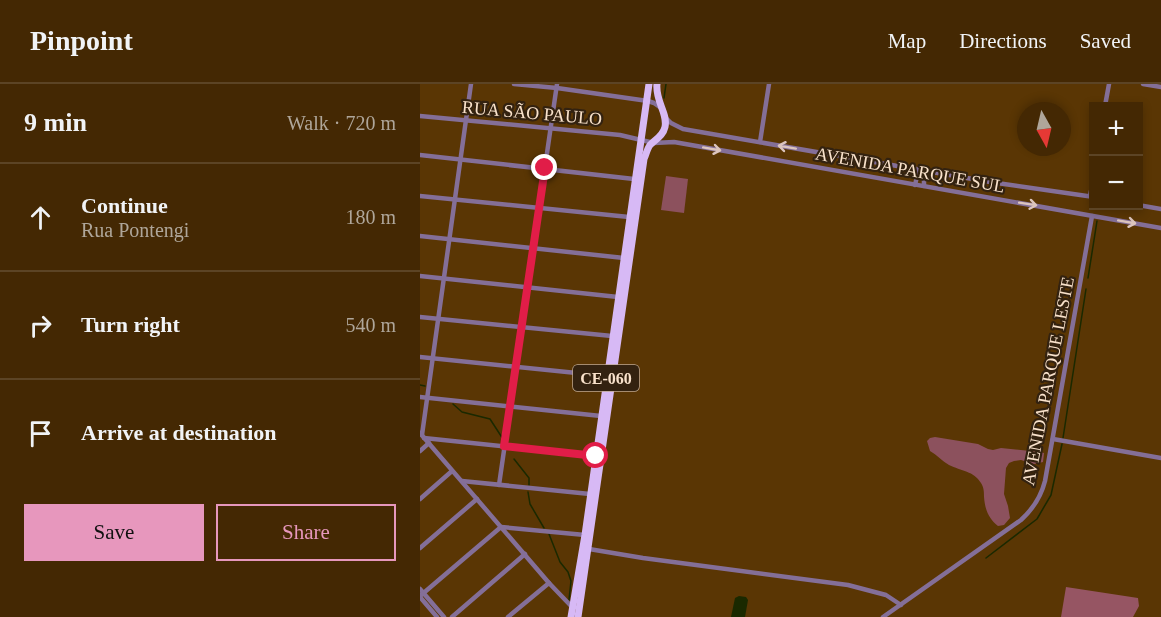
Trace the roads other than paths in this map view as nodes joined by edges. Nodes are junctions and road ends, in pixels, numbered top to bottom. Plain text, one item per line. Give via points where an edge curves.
1 (471, 84) edge
2 (514, 84) edge
3 (649, 84) edge
4 (657, 84) edge
5 (769, 84) edge
6 (1109, 84) edge
7 (1143, 84) edge
8 (557, 86) edge
9 (1161, 87) edge
10 (646, 101) junction
11 (1106, 102) edge
12 (664, 115) junction
13 (420, 116) edge
14 (466, 121) junction
15 (551, 128) junction
16 (641, 139) junction
17 (760, 142) junction
18 (654, 143) junction
19 (420, 155) edge
20 (460, 159) junction
21 (545, 168) junction
22 (917, 169) junction
23 (926, 171) junction
24 (634, 179) junction
25 (915, 185) junction
26 (924, 186) junction
27 (420, 196) edge
28 (1089, 197) edge
29 (454, 200) junction
30 (1143, 206) edge
31 (538, 208) junction
32 (1161, 209) edge
33 (1092, 216) junction
34 (629, 217) junction
35 (1161, 228) edge
36 (420, 236) edge
37 (449, 239) junction
38 (533, 248) junction
39 (624, 258) junction
40 (420, 276) edge
41 (443, 278) junction
42 (527, 288) junction
43 (618, 297) junction
44 (420, 316) edge
45 (438, 318) junction
46 (522, 327) junction
47 (612, 336) junction
48 (420, 357) edge
49 (432, 358) junction
50 (516, 367) junction
51 (606, 376) junction
52 (420, 397) edge
53 (427, 397) junction
54 (511, 406) junction
55 (601, 416) junction
56 (422, 435) edge
57 (1053, 439) junction
58 (429, 443) junction
59 (504, 446) junction
60 (420, 451) edge
61 (596, 456) junction
62 (1161, 458) edge
63 (452, 471) junction
64 (462, 481) junction
65 (499, 485) junction
66 (590, 494) junction
67 (420, 499) edge
68 (477, 499) junction
69 (501, 527) junction
70 (585, 535) junction
71 (420, 548) edge
72 (589, 549) junction
73 (525, 555) junction
74 (549, 583) junction
75 (421, 594) edge
76 (901, 605) junction
77 (572, 612) edge
78 (437, 617) edge
79 (444, 617) edge
80 (452, 617) edge
81 (508, 617) edge
82 (566, 617) edge
83 (579, 617) edge
84 (883, 617) edge

1 - 14 street
2 - 8 street
3 - 10 highway, CE-060
4 - 12 highway
5 - 17 street
6 - 11 street
7 - 9 street
8 - 10 street
8 - 15 street
10 - 12 street, AVENIDA PARQUE SUL via 658,105
10 - 16 highway, CE-060
12 - 17 street, AVENIDA PARQUE SUL via 683,129
12 - 18 highway, CE-060 via 665,127
13 - 14 street, RUA SÃO PAULO
14 - 15 street, RUA SÃO PAULO
14 - 20 street
15 - 16 street, RUA SÃO PAULO
15 - 21 street
16 - 18 street, RUA SÃO PAULO
16 - 24 highway, CE-060
22 -> 17 street, AVENIDA PARQUE SUL
18 -> 25 street, AVENIDA PARQUE SUL via 675,142
18 - 72 highway, CE-060 via 646,154 642,171
19 - 20 street
20 - 21 street
20 - 29 street
21 - 24 street
21 - 31 street
22 - 23 street, AVENIDA PARQUE SUL
22 - 25 street
23 - 26 street
23 - 28 street, AVENIDA PARQUE SUL
24 - 34 highway, CE-060
25 - 26 street, AVENIDA PARQUE SUL
26 -> 33 street, AVENIDA PARQUE SUL
27 - 29 street
29 - 31 street
29 - 37 street
30 - 32 street
31 - 34 street
31 - 38 street
33 -> 35 street, AVENIDA PARQUE SUL
33 - 57 street, AVENIDA PARQUE LESTE
34 - 39 highway, CE-060
36 - 37 street
37 - 38 street
37 - 41 street
38 - 39 street
38 - 42 street
39 - 43 highway, CE-060
40 - 41 street
41 - 42 street
41 - 45 street
42 - 43 street
42 - 46 street
43 - 47 highway, CE-060
44 - 45 street
45 - 46 street
45 - 49 street
46 - 47 street
46 - 50 street
47 - 51 highway, CE-060
48 - 49 street
49 - 50 street
49 - 53 street
50 - 51 street
50 - 54 street
51 - 55 highway, CE-060
52 - 53 street
53 - 54 street
53 - 56 street
54 - 55 street
54 - 59 street
55 - 61 highway, CE-060
56 - 58 street
56 - 59 street
57 - 62 street
57 - 76 street, AVENIDA PARQUE LESTE via 1044,486 1027,514
58 - 60 street
58 - 63 street
59 - 61 street
59 - 65 street
61 - 66 highway, CE-060
63 - 64 street
63 - 67 street
64 - 65 street
64 - 68 street
65 - 66 street
66 - 70 highway, CE-060
68 - 69 street
68 - 71 street
69 - 70 street
69 - 73 street
69 - 75 street
70 - 77 highway, CE-060
72 - 76 street via 848,585 886,595
72 - 83 highway, CE-060
73 - 74 street
73 - 80 street
74 - 77 street
74 - 81 street
75 - 78 street
75 - 79 street
76 - 84 street, AVENIDA PARQUE LESTE
77 - 82 street

